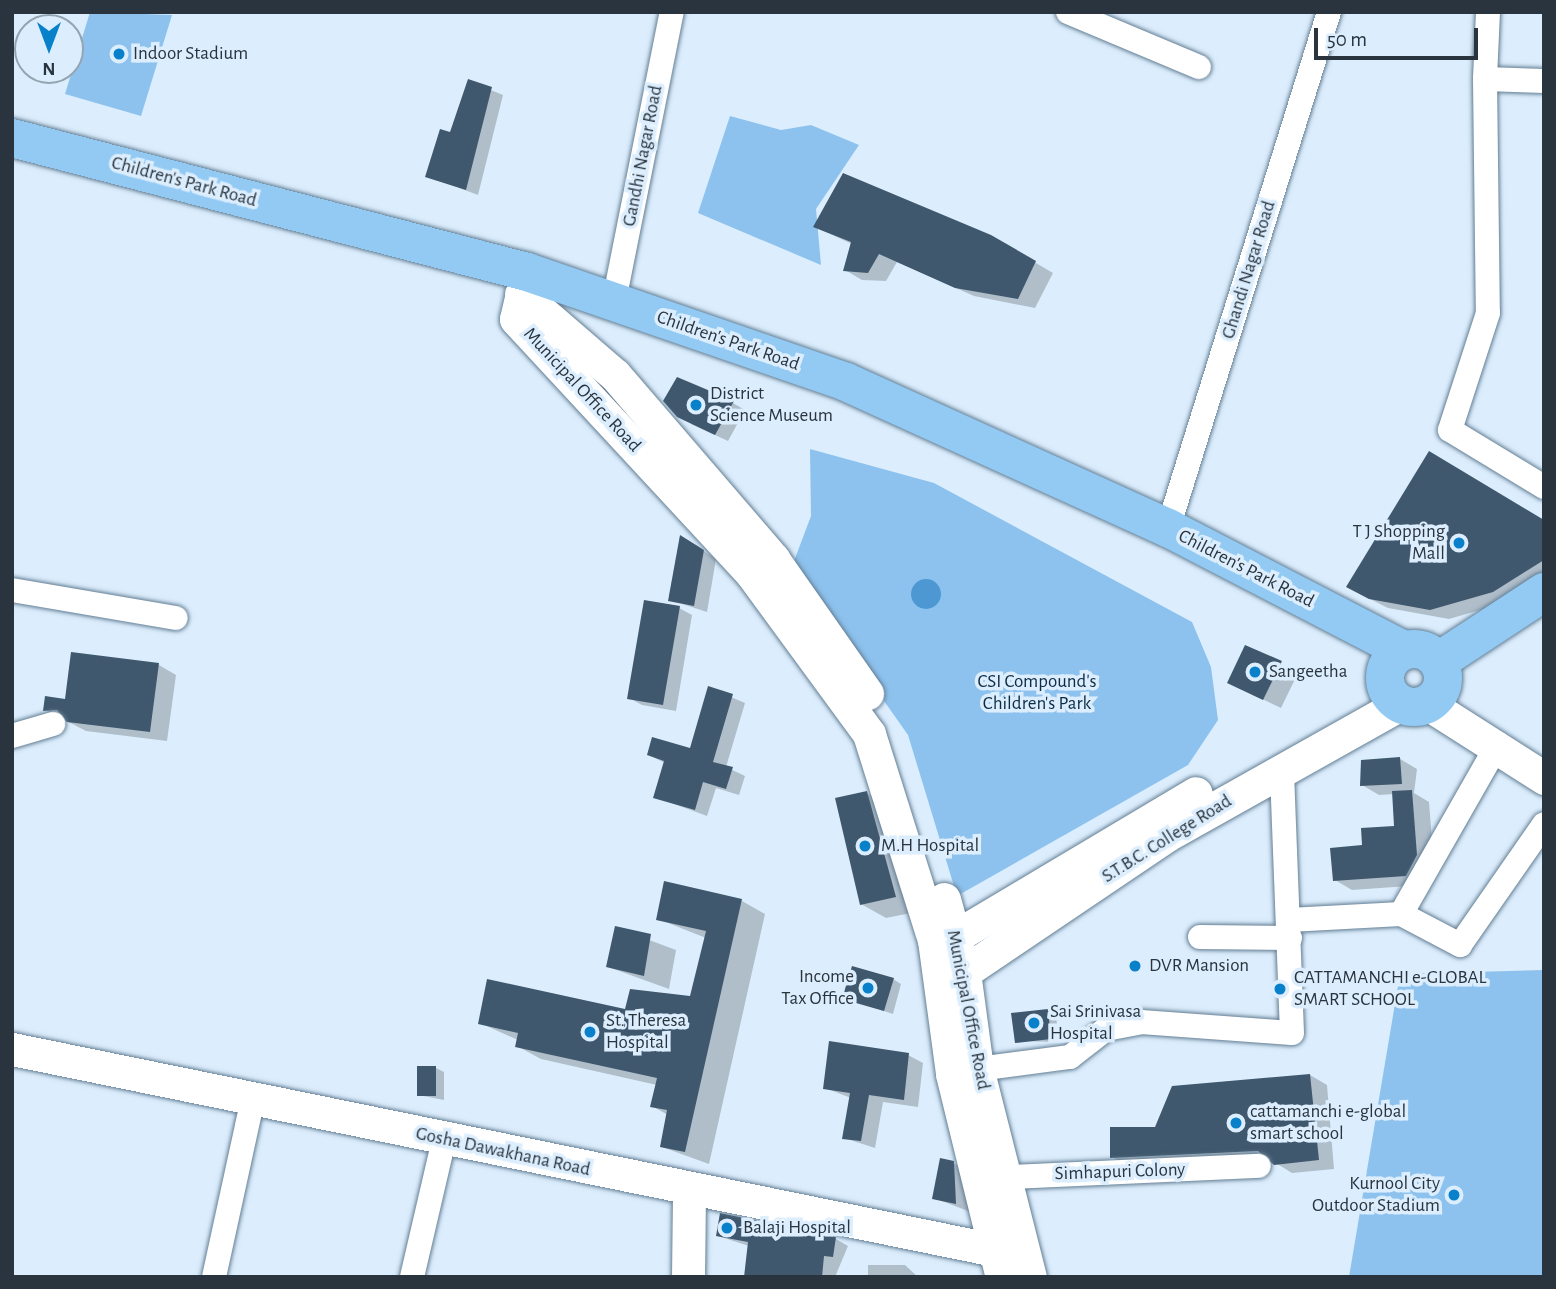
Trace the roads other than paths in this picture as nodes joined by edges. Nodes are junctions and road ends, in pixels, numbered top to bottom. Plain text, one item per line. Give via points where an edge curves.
1 (672, 12) edge
2 (1329, 12) edge
3 (1488, 12) edge
4 (1074, 13) edge
5 (1199, 67) dead end
6 (1485, 79) junction
7 (1544, 81) edge
8 (12, 138) edge
9 (12, 162) edge
10 (524, 283) junction
11 (614, 301) junction
12 (1544, 487) edge
13 (1168, 528) junction
14 (12, 590) edge
15 (1544, 592) edge
16 (176, 618) dead end
17 (1544, 620) edge
18 (1416, 681) junction
19 (53, 724) dead end
20 (12, 736) edge
21 (1498, 744) junction
22 (1544, 755) edge
23 (1282, 771) junction
24 (1544, 778) edge
25 (1544, 824) edge
26 (1088, 872) junction
27 (1402, 914) junction
28 (1290, 929) junction
29 (1200, 936) dead end
30 (945, 938) junction
31 (951, 974) junction
32 (12, 1049) edge
33 (965, 1071) junction
34 (253, 1098) junction
35 (444, 1140) junction
36 (1259, 1166) dead end
37 (994, 1178) junction
38 (689, 1191) junction
39 (998, 1263) edge
40 (214, 1277) edge
41 (412, 1277) edge
42 (688, 1277) edge
43 (1030, 1277) edge

1 - 11 street, Gandhi Nagar Road
2 - 13 street, Ghandi Nagar Road
3 - 6 street
4 - 5 street
6 - 7 street
6 - 12 street via 1488,313 1450,430
8 - 10 main road, Children's Park Road
9 - 10 main road, Children's Park Road
10 - 11 main road, Children's Park Road
10 - 18 main road, Children's Park Road via 839,407 1191,566
10 - 30 street, Municipal Office Road via 606,366 773,559 891,727
11 - 13 main road, Children's Park Road via 846,382
13 - 18 main road, Children's Park Road
14 - 16 street
15 - 18 main road, S.T.B.C. College Road
17 - 18 main road, S.T.B.C. College Road
18 - 21 street
18 - 22 street
18 - 23 street, S.T.B.C. College Road
18 - 26 street
19 - 20 street
21 - 24 street
21 - 27 street
23 - 26 street, S.T.B.C. College Road
23 - 28 street
25 - 27 street via 1460,945
26 - 30 street
26 - 31 street, S.T.B.C. College Road
27 - 28 street
28 - 29 street
28 - 33 street via 1293,1033 1141,1022 1106,1029 1070,1058
30 - 31 street, Municipal Office Road
31 - 33 street, Municipal Office Road
32 - 34 street, Gosha Dawakhana Road
33 - 37 street, Municipal Office Road
34 - 35 street, Gosha Dawakhana Road
34 - 40 street
35 - 38 street, Gosha Dawakhana Road
35 - 41 street
36 - 37 street, Simhapuri Colony
37 - 39 street, Municipal Office Road
37 - 43 street, Municipal Office Road
38 - 39 street, Gosha Dawakhana Road
38 - 42 street

